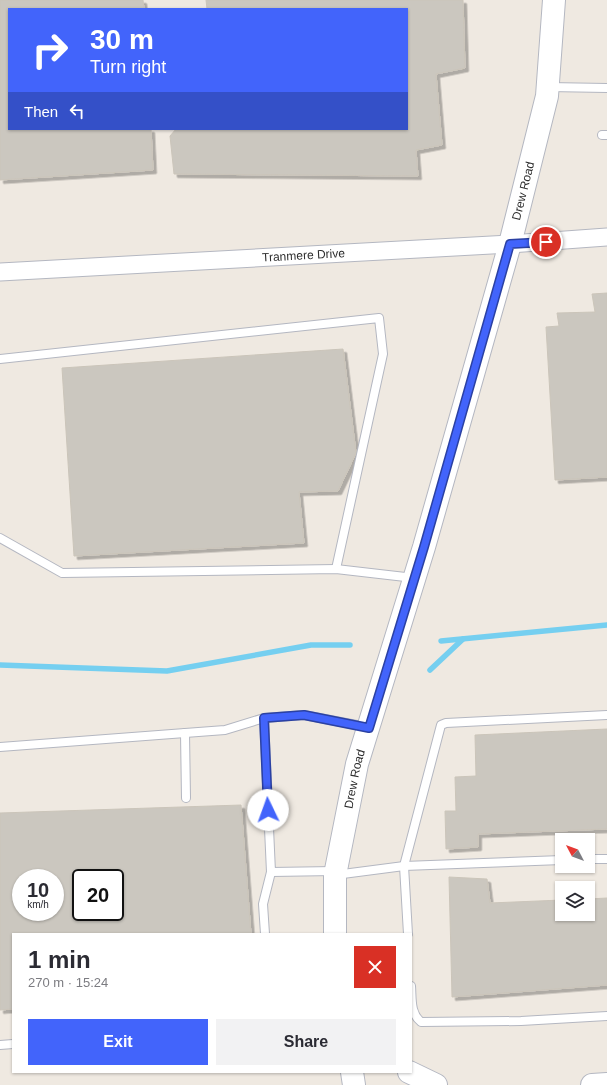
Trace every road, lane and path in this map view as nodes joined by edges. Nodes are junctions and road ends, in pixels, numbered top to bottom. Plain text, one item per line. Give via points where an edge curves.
1 (554, 0) edge
2 (547, 87) junction
3 (607, 88) edge
4 (607, 237) edge
5 (510, 244) junction
6 (0, 272) edge
7 (0, 358) edge
8 (0, 538) edge
9 (336, 569) junction
10 (415, 578) junction
11 (607, 715) edge
12 (264, 718) junction
13 (369, 728) junction
14 (185, 733) junction
15 (0, 747) edge
16 (186, 798) dead end
17 (607, 859) edge
18 (555, 860) edge
19 (595, 860) edge
20 (404, 866) junction
21 (271, 872) junction
22 (335, 873) junction
23 (265, 933) edge
24 (335, 933) edge
25 (408, 933) edge
26 (412, 999) edge
27 (607, 1016) edge
28 (12, 1044) edge
29 (0, 1045) edge
30 (352, 1073) edge
31 (411, 1073) edge
32 (607, 1084) edge
33 (354, 1085) edge
34 (436, 1085) edge
35 (592, 1085) edge

1 - 2 street, Drew Road
2 - 3 lane
2 - 5 street, Drew Road via 547,96
4 - 5 street, Tranmere Drive
5 - 6 street, Tranmere Drive
5 - 10 street, Drew Road
7 - 9 lane via 379,318 383,354
8 - 9 lane via 62,573
9 - 10 lane
10 - 13 street, Drew Road
11 - 20 lane via 441,725
12 - 13 lane via 304,715
12 - 14 lane via 225,730
12 - 21 lane
13 - 22 street, Drew Road via 357,764
14 - 15 lane
14 - 16 lane
17 - 19 lane
18 - 20 lane
20 - 22 lane
20 - 25 lane
21 - 22 lane
21 - 23 lane via 263,904
22 - 24 street, Drew Road
26 - 27 lane via 413,1012 421,1022 521,1021
28 - 29 lane
30 - 33 street
31 - 34 street
32 - 35 street

